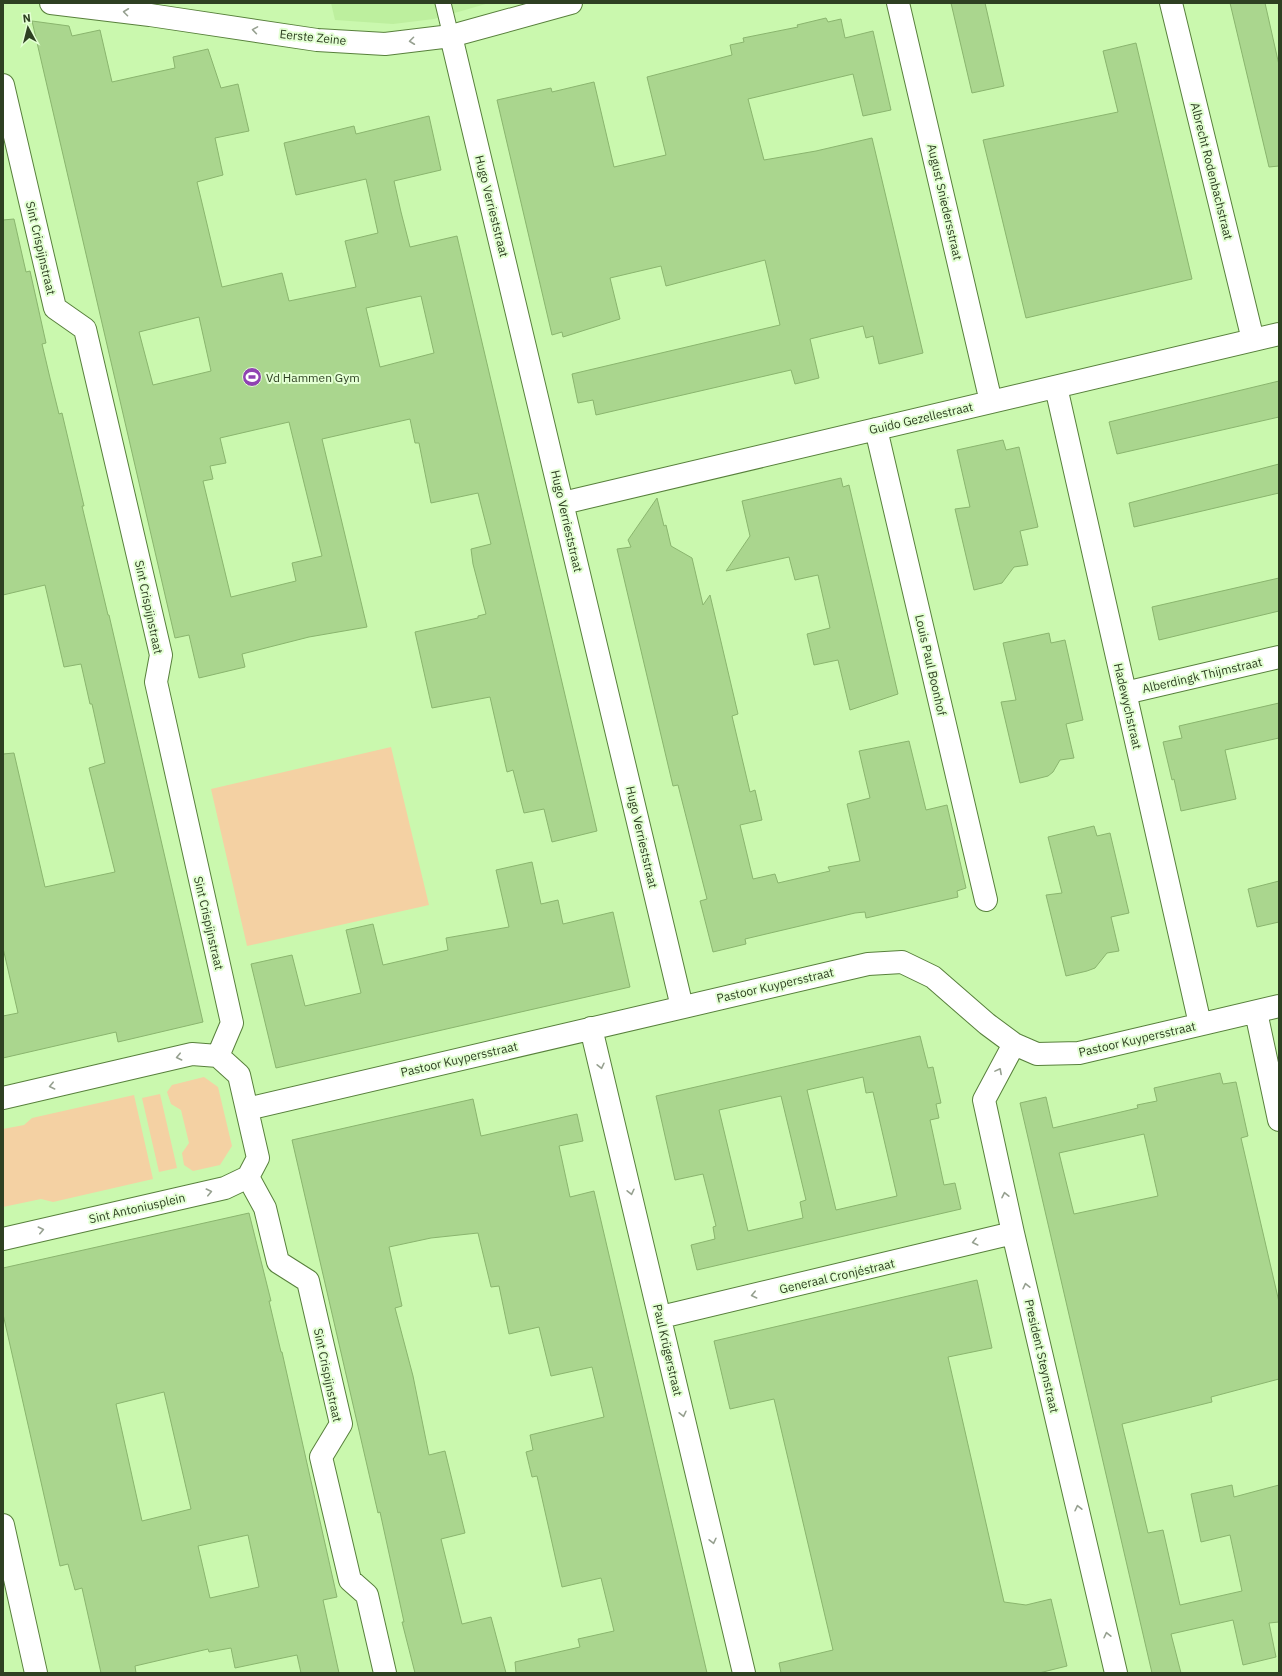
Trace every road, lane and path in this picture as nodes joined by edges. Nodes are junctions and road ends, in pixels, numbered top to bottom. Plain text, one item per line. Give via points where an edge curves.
1 (51, 3) edge
2 (443, 3) edge
3 (571, 3) edge
4 (898, 3) edge
5 (1172, 3) edge
6 (451, 36) junction
7 (3, 85) edge
8 (1279, 334) edge
9 (1253, 340) junction
10 (1056, 387) junction
11 (991, 402) junction
12 (876, 429) junction
13 (563, 503) junction
14 (1279, 657) edge
15 (1125, 693) junction
16 (986, 900) dead end
17 (1279, 1006) edge
18 (682, 1007) junction
19 (1256, 1012) junction
20 (1200, 1024) junction
21 (591, 1028) junction
22 (1014, 1044) junction
23 (218, 1056) junction
24 (3, 1098) edge
25 (247, 1109) junction
26 (1279, 1120) edge
27 (248, 1177) junction
28 (1013, 1233) junction
29 (3, 1239) edge
30 (661, 1317) junction
31 (3, 1525) edge
32 (36, 1673) edge
33 (385, 1673) edge
34 (744, 1673) edge
35 (1116, 1673) edge

6 -> 1 street, Eerste Zeine via 385,44 317,40
2 - 6 lane
3 - 6 street, Eerste Zeine
4 - 11 street, August Sniedersstraat
5 - 9 street, Albrecht Rodenbachstraat
6 - 13 street, Hugo Verrieststraat
7 - 23 street, Sint Crispijnstraat via 55,308 85,328 161,655 156,682 232,1023
8 - 9 street, Guido Gezellestraat
9 - 10 street, Guido Gezellestraat
10 - 11 street, Guido Gezellestraat
10 - 15 street, Hadewychstraat
11 - 12 street, Guido Gezellestraat
12 - 13 street, Guido Gezellestraat
12 - 16 street, Louis Paul Boonhof
13 - 18 street, Hugo Verrieststraat
14 - 15 street, Alberdingk Thijmstraat
15 - 20 street, Hadewychstraat
17 - 19 street, Pastoor Kuypersstraat
18 - 21 street, Pastoor Kuypersstraat
18 - 22 street, Pastoor Kuypersstraat via 868,964 902,962 933,977
19 - 20 street, Pastoor Kuypersstraat
19 - 26 street
20 - 22 street, Pastoor Kuypersstraat via 1079,1053 1038,1054
21 - 25 street, Pastoor Kuypersstraat
21 -> 30 street, Paul Krügerstraat
28 -> 22 street, President Steynstraat via 984,1100
23 -> 24 street via 192,1054
23 - 25 street via 239,1075
25 - 27 street via 258,1158
29 -> 27 street, Sint Antoniusplein via 225,1188
27 - 33 street, Sint Crispijnstraat via 265,1208 278,1262 308,1281 341,1424 321,1456 350,1580 367,1595
28 -> 30 street, Generaal Cronjéstraat
35 -> 28 street, President Steynstraat
30 -> 34 street, Paul Krügerstraat
31 - 32 street

